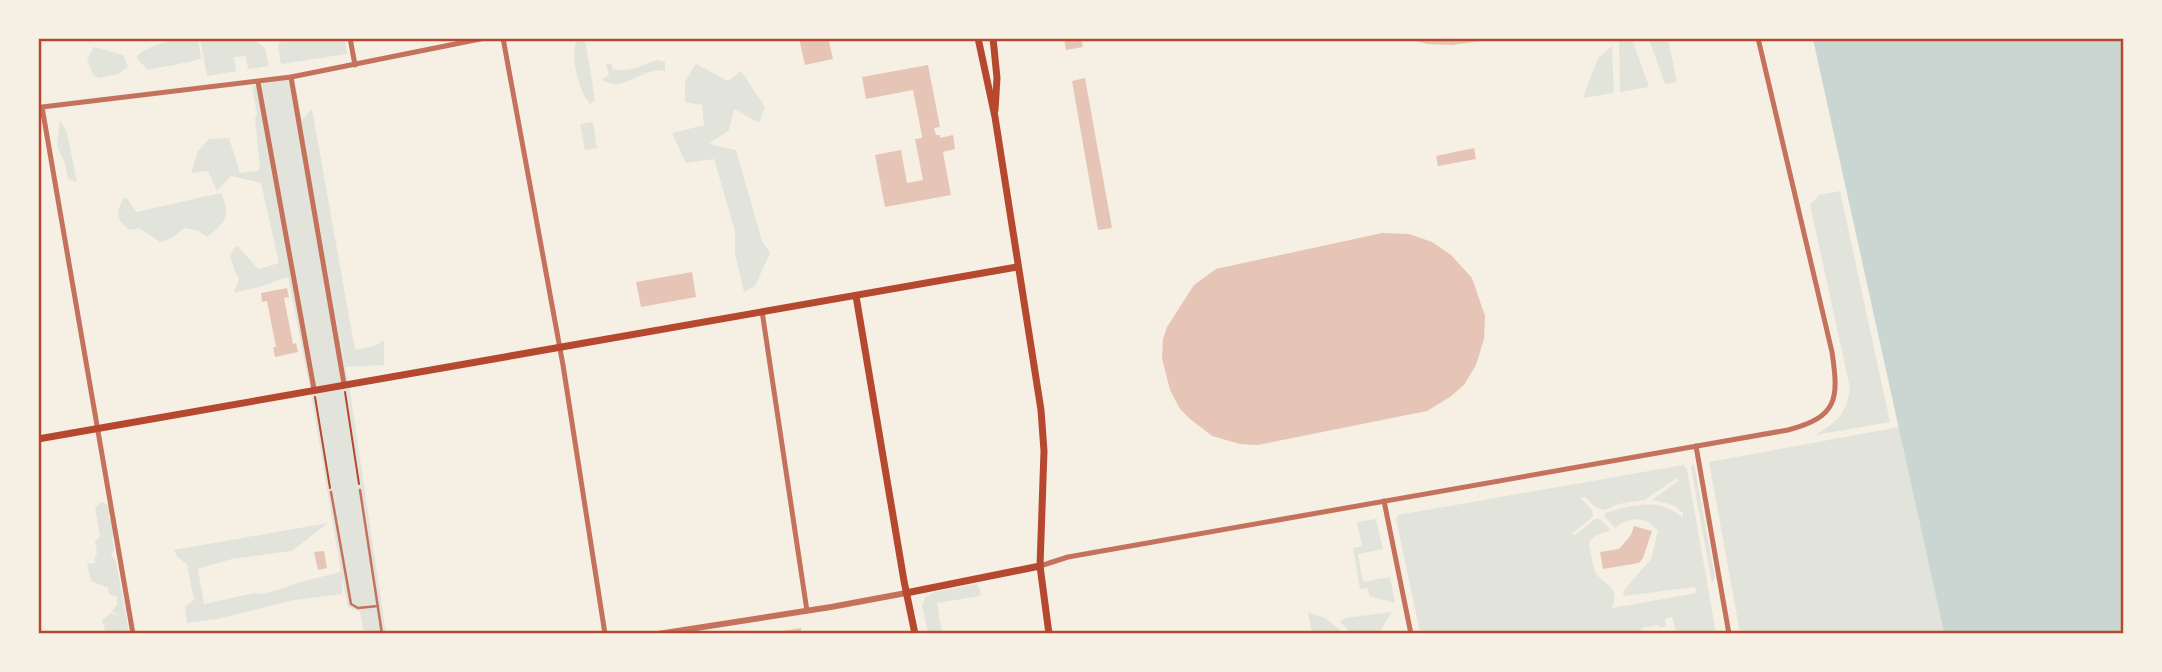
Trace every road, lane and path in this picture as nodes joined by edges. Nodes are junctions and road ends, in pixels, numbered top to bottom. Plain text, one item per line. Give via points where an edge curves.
1 (350, 38) edge
2 (485, 38) edge
3 (503, 38) edge
4 (978, 38) edge
5 (993, 38) edge
6 (1758, 38) edge
7 (355, 65) junction
8 (291, 77) junction
9 (258, 82) junction
10 (995, 117) junction
11 (1017, 267) junction
12 (856, 296) junction
13 (762, 311) junction
14 (559, 346) junction
15 (344, 384) junction
16 (313, 389) junction
17 (98, 428) junction
18 (38, 439) edge
19 (1696, 446) junction
20 (360, 490) joint
21 (331, 492) joint
22 (1384, 501) junction
23 (1041, 566) junction
24 (906, 593) junction
25 (378, 606) junction
26 (807, 611) junction
27 (133, 634) edge
28 (382, 634) edge
29 (605, 634) edge
30 (658, 634) edge
31 (915, 634) edge
32 (1049, 634) edge
33 (1411, 634) edge
34 (1729, 634) edge

1 - 7 street
2 - 7 street
3 - 14 street
4 - 10 main road
5 - 10 main road
6 - 19 street via 1832,352 1835,397 1821,418 1788,430
7 - 8 street
8 - 9 street
8 - 15 street
9 - 16 street
9 - 17 street via 42,107
10 - 11 main road
11 - 12 main road
11 - 23 main road via 1044,451
12 - 13 main road
12 - 24 main road
13 - 14 main road
13 - 26 street
14 - 15 main road
14 - 29 street
15 - 16 main road
15 - 20 path
16 - 17 main road
16 - 21 path
17 - 18 main road
17 - 27 street
19 - 22 street
19 - 34 street
20 - 25 lane
21 - 25 lane via 351,604
22 - 23 street via 1068,557
22 - 33 street
23 - 24 main road
23 - 32 main road
24 - 26 street
24 - 31 main road
25 - 28 lane
26 - 30 street

